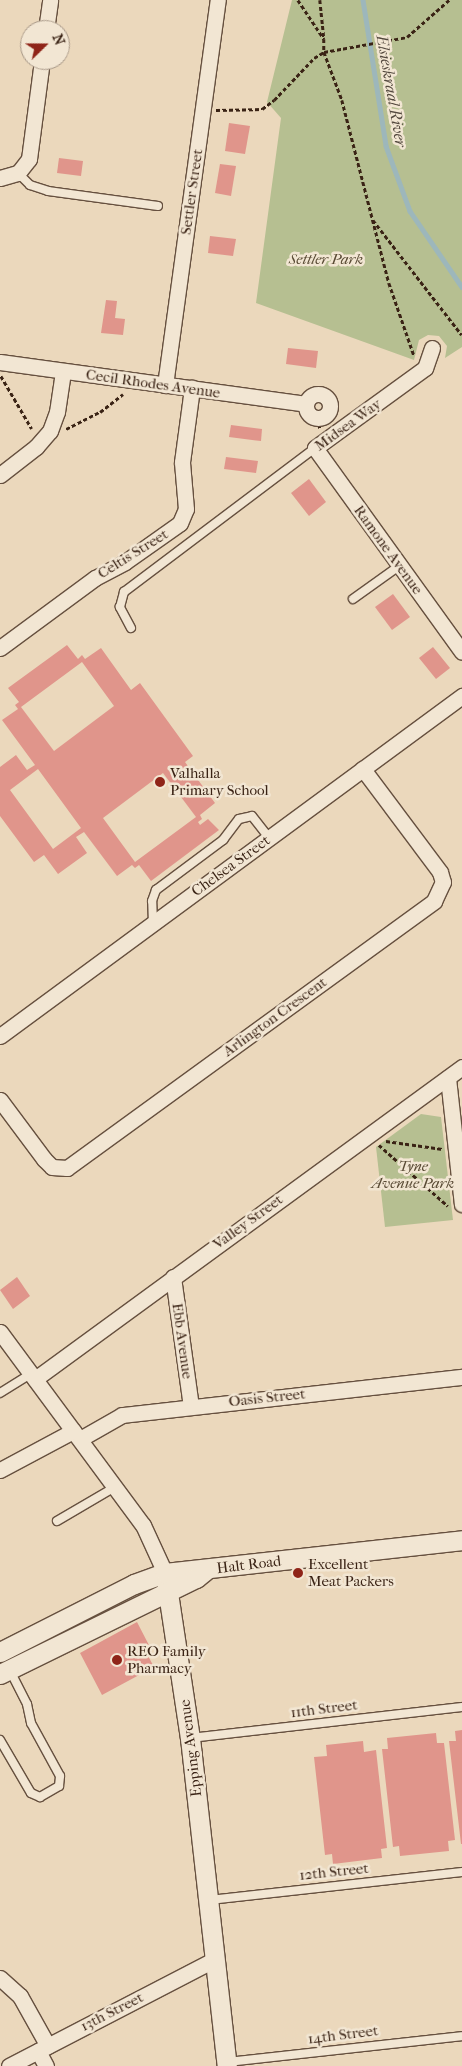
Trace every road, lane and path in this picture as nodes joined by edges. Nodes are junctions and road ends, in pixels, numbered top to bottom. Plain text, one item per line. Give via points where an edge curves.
1 (50, 0) edge
2 (218, 0) edge
3 (298, 0) edge
4 (320, 0) edge
5 (449, 0) edge
6 (47, 20) edge
7 (324, 39) junction
8 (324, 52) junction
9 (41, 70) edge
10 (212, 110) dead end
11 (18, 174) junction
12 (0, 178) edge
13 (158, 206) dead end
14 (371, 217) junction
15 (462, 336) edge
16 (432, 348) dead end
17 (0, 362) edge
18 (417, 364) dead end
19 (63, 372) junction
20 (0, 374) edge
21 (139, 381) junction
22 (165, 385) junction
23 (192, 388) junction
24 (306, 404) dead end
25 (43, 442) junction
26 (315, 448) junction
27 (0, 475) edge
28 (399, 566) junction
29 (353, 599) dead end
30 (130, 628) dead end
31 (0, 648) edge
32 (462, 652) edge
33 (462, 696) edge
34 (362, 769) junction
35 (269, 838) junction
36 (152, 924) junction
37 (0, 1036) edge
38 (462, 1066) edge
39 (448, 1078) junction
40 (0, 1100) edge
41 (378, 1140) dead end
42 (378, 1145) dead end
43 (456, 1157) edge
44 (457, 1207) edge
45 (174, 1277) junction
46 (0, 1332) edge
47 (33, 1376) junction
48 (462, 1377) edge
49 (0, 1393) edge
50 (191, 1406) junction
51 (76, 1435) junction
52 (0, 1470) edge
53 (115, 1487) junction
54 (57, 1521) dead end
55 (462, 1540) edge
56 (168, 1582) junction
57 (0, 1652) edge
58 (5, 1672) edge
59 (462, 1707) edge
60 (190, 1738) junction
61 (0, 1740) edge
62 (462, 1872) edge
63 (208, 1900) junction
64 (215, 1959) junction
65 (0, 1978) edge
66 (462, 2036) edge
67 (43, 2048) junction
68 (227, 2064) edge
69 (9, 2066) edge
70 (46, 2066) edge

1 - 6 street
2 - 22 street, Settler Street
3 - 7 path
4 - 7 path
5 - 8 path via 431,13 412,34 400,40
7 - 8 path
8 - 10 path via 314,58 267,106
8 - 14 path via 342,100
9 - 11 street via 28,159
11 - 12 street
11 - 13 lane via 30,185 48,191
14 - 15 path
14 - 18 path via 389,283
16 - 26 street, Midsea Way via 425,368
17 - 19 street, Cecil Rhodes Avenue
19 - 21 street, Cecil Rhodes Avenue
19 - 25 street via 55,420
20 - 25 path
21 - 22 street, Cecil Rhodes Avenue
21 - 25 path via 100,412
22 - 23 street, Cecil Rhodes Avenue
23 - 24 street, Cecil Rhodes Avenue
23 - 31 street, Celtis Street via 182,462 186,509 180,523 125,562 95,578
25 - 27 street
26 - 28 street, Ramone Avenue
26 - 30 lane, Midsea Way via 122,594 120,607
28 - 29 lane
28 - 32 street, Ramone Avenue
33 - 34 street, Chelsea Street
34 - 35 street, Chelsea Street
34 - 40 street, Arlington Crescent via 440,872 443,882 434,901 67,1168 52,1167 44,1159
35 - 36 street, Chelsea Street
35 - 36 lane via 252,816 239,819 223,840 156,890 152,901
36 - 37 street, Chelsea Street
38 - 39 street, Valley Street
39 - 43 street
39 - 45 street, Valley Street
41 - 43 path
42 - 44 path
43 - 44 street
45 - 47 street, Valley Street
45 - 50 street, Ebb Avenue
46 - 47 street, Epping Avenue
47 - 49 lane
47 - 51 street, Epping Avenue
48 - 50 street, Oasis Street
50 - 51 street, Oasis Street via 122,1415
51 - 52 street, Oasis Street
51 - 53 street, Epping Avenue
53 - 54 lane
53 - 56 street, Epping Avenue via 143,1525
55 - 56 street, Halt Road via 206,1570
56 - 57 street, Halt Road via 134,1584
56 - 58 street, Halt Road via 134,1606
56 - 60 street, Epping Avenue
58 - 61 lane via 27,1704 31,1723 60,1776 59,1786 40,1796 30,1793
59 - 60 lane, 11th Street
60 - 63 street, Epping Avenue
62 - 63 lane, 12th Street
63 - 64 street, Epping Avenue
64 - 67 street, 13th Street
64 - 68 street, Epping Avenue
65 - 67 street via 20,1996
66 - 68 lane, 14th Street
67 - 69 street, 13th Street
67 - 70 street

